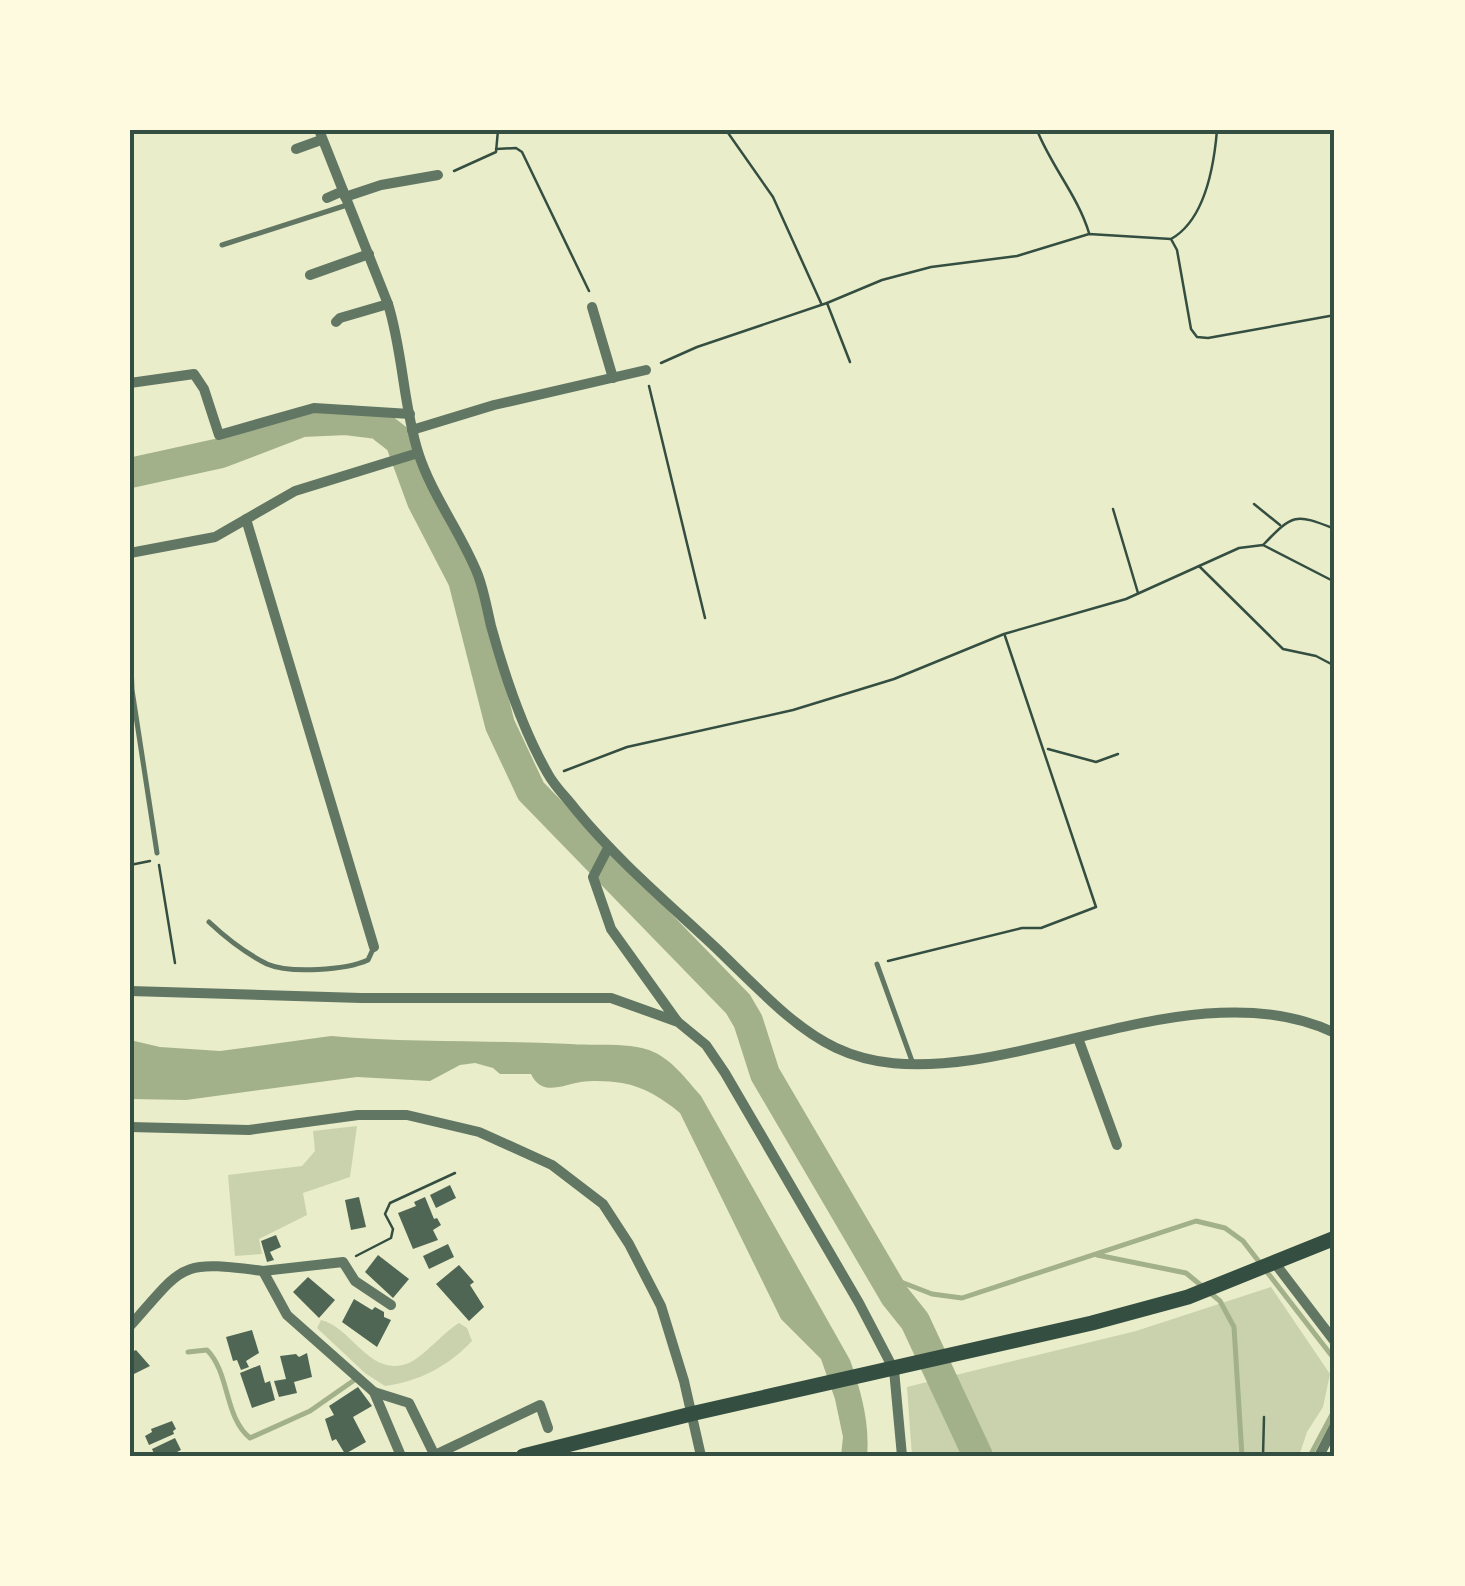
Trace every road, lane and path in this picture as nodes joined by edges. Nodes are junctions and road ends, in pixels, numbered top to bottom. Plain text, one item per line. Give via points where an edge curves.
1 (498, 130) edge
2 (726, 130) edge
3 (1037, 130) edge
4 (1217, 130) edge
5 (320, 135) edge
6 (496, 148) junction
7 (296, 149) dead end
8 (438, 175) joint
9 (327, 198) dead end
10 (346, 198) junction
11 (1089, 234) junction
12 (1171, 239) junction
13 (222, 245) dead end
14 (370, 254) junction
15 (310, 275) dead end
16 (827, 303) junction
17 (388, 304) junction
18 (821, 304) junction
19 (592, 307) joint
20 (1335, 315) edge
21 (336, 322) dead end
22 (850, 362) dead end
23 (646, 370) junction
24 (613, 378) junction
25 (130, 383) edge
26 (410, 414) junction
27 (412, 430) junction
28 (418, 453) junction
29 (1254, 504) dead end
30 (1113, 508) dead end
31 (246, 519) junction
32 (1281, 526) junction
33 (1335, 529) edge
34 (1263, 545) junction
35 (130, 553) edge
36 (1198, 565) junction
37 (1335, 582) edge
38 (1138, 593) junction
39 (705, 618) dead end
40 (1004, 634) junction
41 (130, 636) edge
42 (1335, 666) edge
43 (1044, 749) junction
44 (1118, 754) dead end
45 (549, 776) junction
46 (608, 848) junction
47 (157, 853) junction
48 (130, 865) edge
49 (209, 922) dead end
50 (374, 947) joint
51 (175, 962) dead end
52 (877, 964) joint
53 (130, 991) edge
54 (678, 1022) junction
55 (1335, 1032) edge
56 (1078, 1038) junction
57 (913, 1064) junction
58 (130, 1127) edge
59 (1117, 1144) dead end
60 (455, 1173) dead end
61 (1335, 1238) edge
62 (343, 1262) junction
63 (1274, 1262) junction
64 (263, 1271) junction
65 (391, 1305) dead end
66 (130, 1326) edge
67 (1335, 1342) edge
68 (890, 1371) junction
69 (374, 1392) junction
70 (692, 1414) junction
71 (1264, 1418) dead end
72 (1335, 1425) edge
73 (548, 1428) dead end
74 (400, 1456) edge
75 (435, 1456) edge
76 (523, 1456) edge
77 (701, 1456) edge
78 (902, 1456) edge
79 (1263, 1456) edge
80 (1318, 1456) edge

1 - 6 path
2 - 18 path via 773,198
3 - 11 path
4 - 12 path via 1199,207
5 - 7 street
5 - 10 street
6 - 8 path
6 - 19 path via 516,148 530,164 588,284
8 - 10 street
9 - 10 street
10 - 13 lane
10 - 14 street
11 - 12 path
11 - 16 path via 1017,256 882,280
12 - 20 path via 1197,337
14 - 15 street
14 - 17 street
16 - 18 path
16 - 22 path
17 - 21 street
17 - 26 street
18 - 23 path
19 - 24 street
23 - 24 street
23 - 39 path
24 - 27 street
25 - 26 street via 194,374 220,435 314,408
26 - 27 street
27 - 28 street
28 - 31 street via 295,491
28 - 45 street via 478,575 512,698
29 - 32 path
30 - 38 path
31 - 35 street via 215,537
31 - 50 street
32 - 33 path via 1294,518
32 - 34 path
34 - 36 path
34 - 37 path
36 - 38 path
36 - 42 path via 1284,649
38 - 40 path
40 - 43 path
40 - 45 path via 894,679 793,710 626,747
41 - 47 lane
43 - 44 path via 1096,762
43 - 52 path via 1096,907 1041,928
45 - 46 street
46 - 54 street via 593,876 611,929
46 - 57 street via 815,1040 850,1056
47 - 48 path
47 - 51 path
49 - 50 lane via 269,965 352,967 368,960
52 - 57 lane
53 - 54 street via 611,998
54 - 68 street via 725,1072 859,1303
55 - 56 street via 1272,1012 1217,1012
56 - 57 street via 972,1060
56 - 59 street
58 - 70 street via 249,1130 358,1114 408,1115 479,1132 552,1166 603,1204 630,1244 660,1306
60 - 62 path via 390,1203 391,1238
61 - 63 main road
62 - 64 street
62 - 65 street via 355,1281
63 - 67 street
63 - 68 main road via 1188,1297
64 - 66 street via 187,1268
64 - 69 street via 287,1315
68 - 70 main road
68 - 78 street
69 - 74 street
69 - 75 street via 409,1403
70 - 76 main road
70 - 77 street
71 - 79 path
72 - 80 street
73 - 75 street via 540,1405

